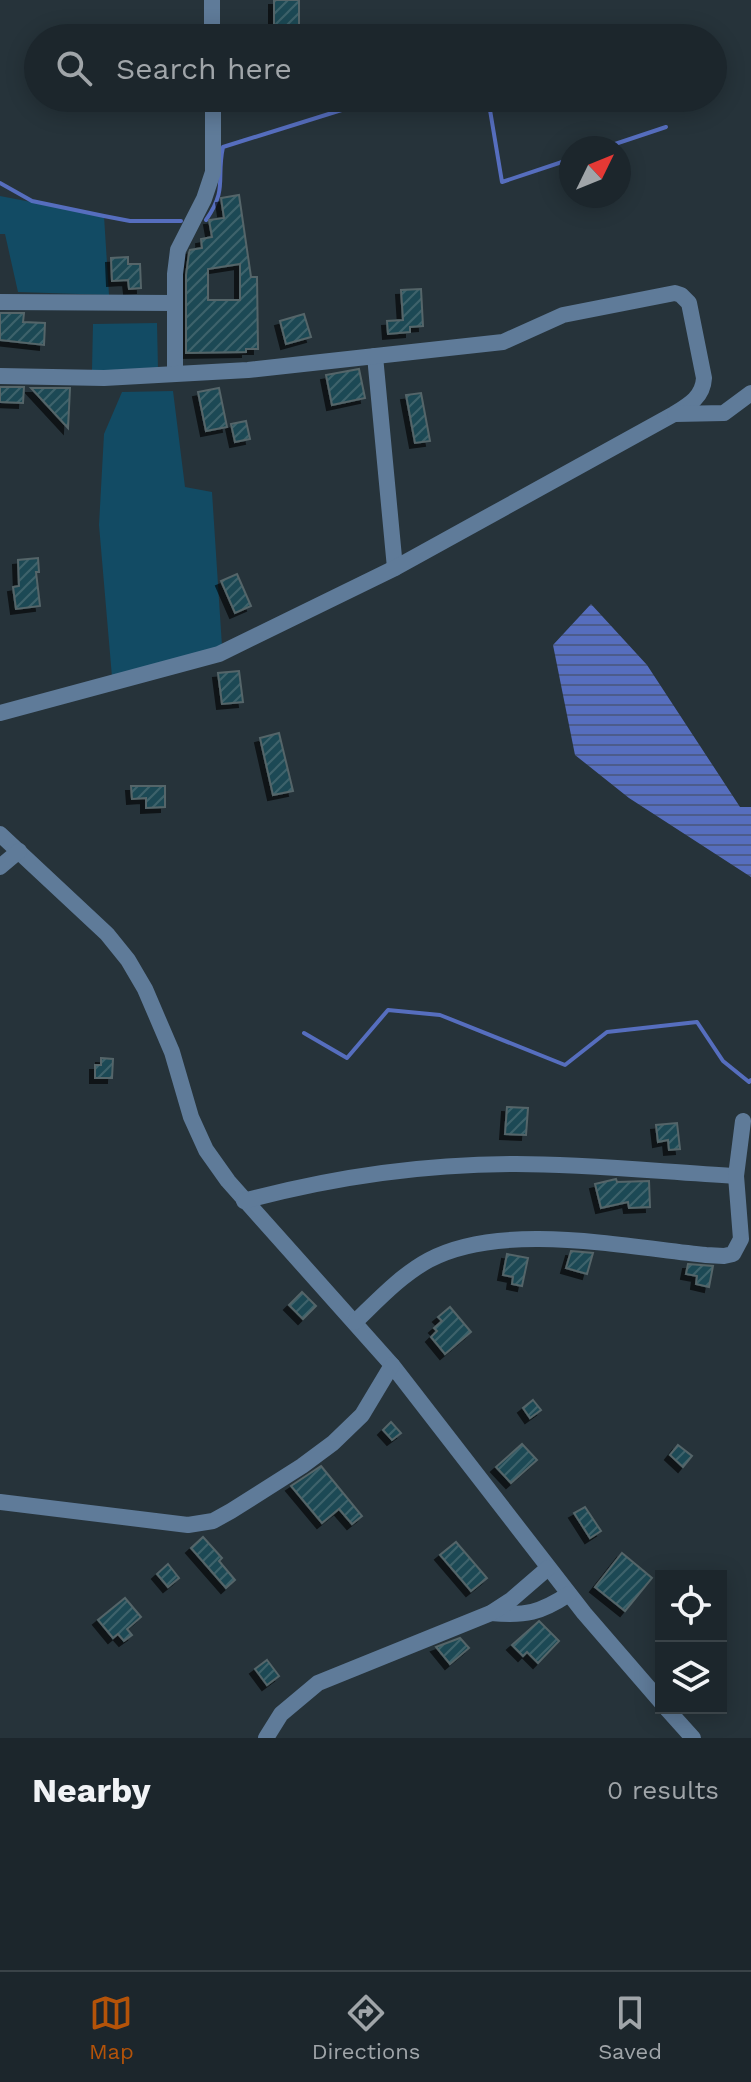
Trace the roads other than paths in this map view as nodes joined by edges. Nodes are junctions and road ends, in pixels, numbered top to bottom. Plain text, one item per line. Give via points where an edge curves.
1 (212, 0) edge
2 (212, 24) edge
3 (213, 112) edge
4 (0, 302) edge
5 (175, 303) junction
6 (375, 356) junction
7 (175, 373) junction
8 (0, 376) edge
9 (751, 393) edge
10 (674, 414) junction
11 (395, 568) junction
12 (0, 713) edge
13 (0, 834) edge
14 (19, 851) junction
15 (0, 867) edge
16 (743, 1121) dead end
17 (736, 1176) junction
18 (244, 1201) junction
19 (355, 1322) junction
20 (392, 1365) junction
21 (0, 1502) edge
22 (548, 1568) junction
23 (569, 1594) junction
24 (491, 1613) junction
25 (655, 1695) edge
26 (671, 1714) edge
27 (266, 1738) edge
28 (693, 1738) edge

1 - 2 street
3 - 5 street via 213,172 178,250
4 - 5 street
5 - 7 street
6 - 7 street
6 - 10 street via 503,342 563,315 675,293 689,303 704,378 695,399
6 - 11 street
7 - 8 street
9 - 10 street via 724,413
10 - 11 street
11 - 12 street via 219,654
13 - 14 street
14 - 15 street
14 - 18 street via 128,960 172,1052 206,1150
16 - 17 street
17 - 18 street via 516,1164 403,1170 310,1183
17 - 19 street via 741,1239 733,1254 534,1239 484,1243 431,1259
18 - 19 street
19 - 20 street
20 - 21 street via 347,1431 213,1521 188,1525
20 - 22 street
22 - 23 street
22 - 24 street
23 - 24 street via 530,1614
23 - 25 street
24 - 27 street via 318,1683 281,1714
26 - 28 street

